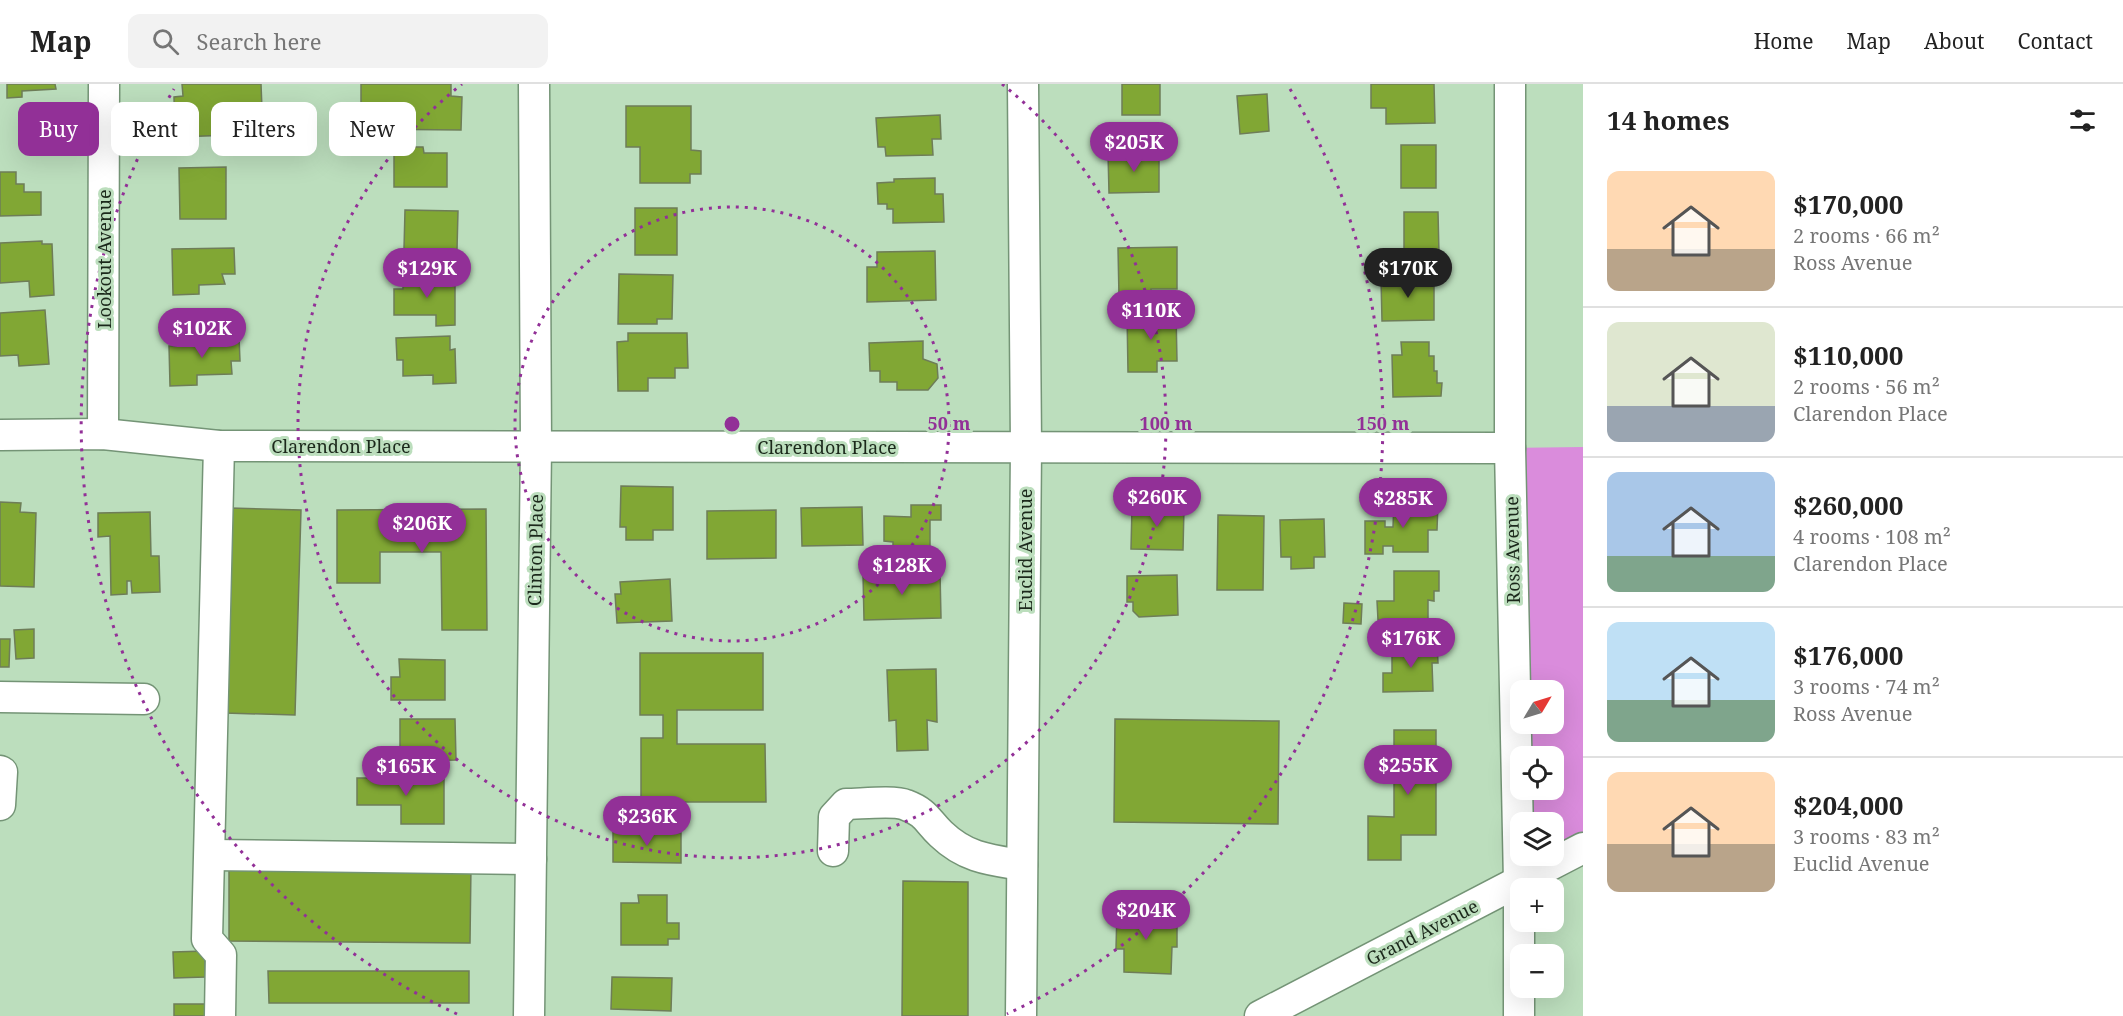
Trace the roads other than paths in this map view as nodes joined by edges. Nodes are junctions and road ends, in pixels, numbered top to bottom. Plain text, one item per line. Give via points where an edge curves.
1 (104, 84) edge
2 (534, 84) edge
3 (1023, 84) edge
4 (1509, 84) edge
5 (103, 434) junction
6 (0, 435) edge
7 (219, 446) junction
8 (536, 447) junction
9 (1026, 447) junction
10 (1510, 448) junction
11 (0, 697) edge
12 (144, 699) dead end
13 (1, 771) edge
14 (0, 805) edge
15 (1583, 849) edge
16 (833, 851) dead end
17 (210, 855) junction
18 (531, 859) junction
19 (1022, 865) junction
20 (1519, 878) edge
21 (1527, 878) edge
22 (1510, 887) edge
23 (1519, 932) edge
24 (220, 1016) edge
25 (529, 1016) edge
26 (1021, 1016) edge
27 (1260, 1016) edge
28 (1519, 1016) edge

1 - 5 street, Lookout Avenue
2 - 8 street, Clinton Place
3 - 9 street, Euclid Avenue
4 - 10 street, Ross Avenue
5 - 6 street, Clarendon Place
5 - 7 street, Clarendon Place
7 - 8 street, Clarendon Place
7 - 17 street
8 - 9 street, Clarendon Place
8 - 18 street, Clinton Place
9 - 10 street, Clarendon Place
9 - 19 street, Euclid Avenue
10 - 20 street, Ross Avenue
11 - 12 street
13 - 14 street
15 - 21 street, Grand Avenue
16 - 19 street via 834,817 846,804 904,804 924,814 962,851
17 - 18 street
17 - 24 street via 207,939 221,955
18 - 25 street, Clinton Place
19 - 26 street, Euclid Avenue
22 - 27 street, Grand Avenue
23 - 28 street, Ross Avenue

